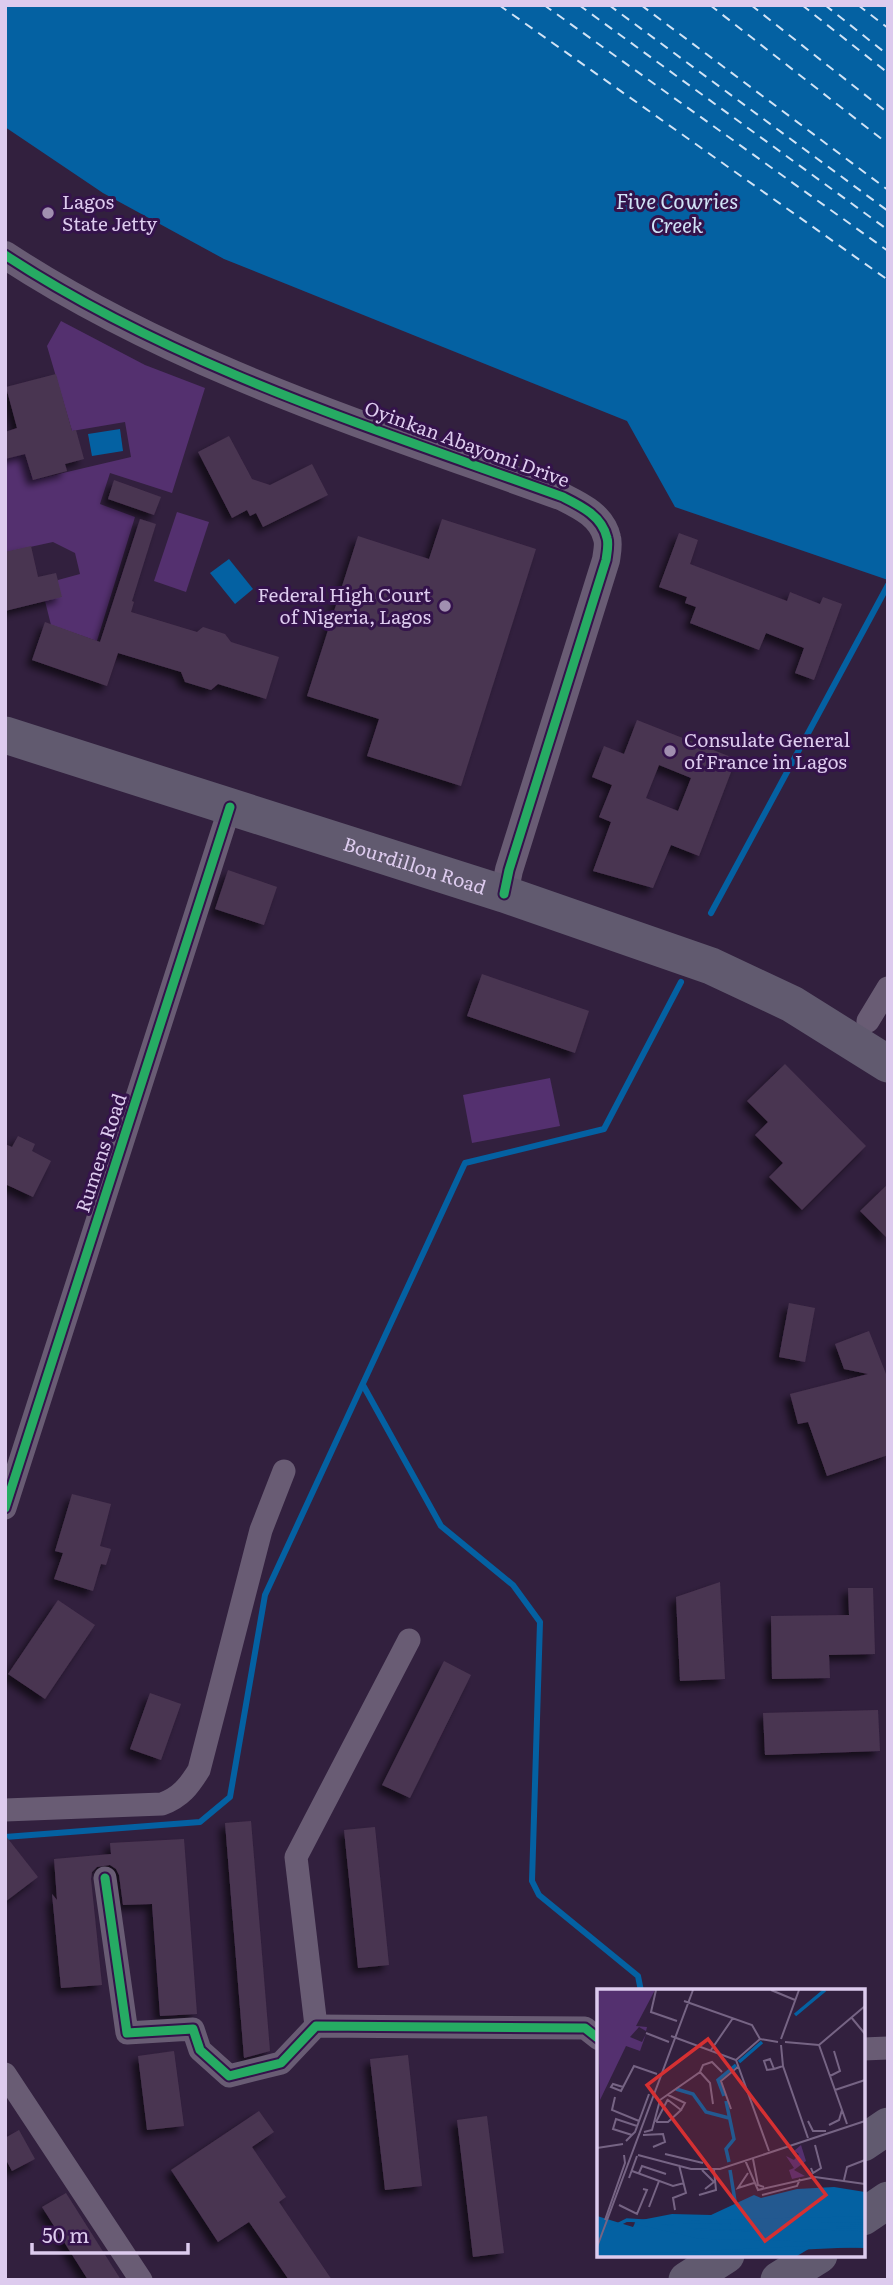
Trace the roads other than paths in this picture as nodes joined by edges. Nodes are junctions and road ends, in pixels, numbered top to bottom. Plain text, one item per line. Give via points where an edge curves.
1 (5, 255) edge
2 (5, 711) edge
3 (5, 735) edge
4 (230, 807) junction
5 (506, 882) junction
6 (888, 988) edge
7 (878, 1028) edge
8 (888, 1064) edge
9 (284, 1471) dead end
10 (6, 1506) edge
11 (409, 1640) dead end
12 (5, 1810) edge
13 (105, 1878) dead end
14 (316, 2026) junction
15 (597, 2037) edge
16 (888, 2048) edge
17 (865, 2049) edge
18 (5, 2074) edge
19 (888, 2126) edge
20 (865, 2142) edge
21 (888, 2153) edge
22 (865, 2167) edge
23 (888, 2200) edge
24 (888, 2213) edge
25 (865, 2216) edge
26 (865, 2227) edge
27 (709, 2257) edge
28 (723, 2257) edge
29 (805, 2257) edge
30 (816, 2257) edge
31 (141, 2280) edge
32 (686, 2280) edge
33 (773, 2280) edge
34 (779, 2280) edge

1 - 5 street, Oyinkan Abayomi Drive via 46,282 189,356 279,394 564,497 599,521 608,539 606,560
2 - 5 main road, Bourdillon Road
3 - 4 main road, Bourdillon Road
4 - 5 main road, Bourdillon Road
4 - 10 street, Rumens Road
5 - 7 main road, Bourdillon Road via 649,918 721,946 804,985
5 - 8 main road, Bourdillon Road via 792,1004
6 - 7 street
9 - 12 street via 261,1530 199,1770 188,1787 162,1804
11 - 14 street via 296,1857
13 - 14 street via 127,2034 193,2029 200,2050 229,2076 281,2063
14 - 15 street via 585,2028
16 - 17 street
18 - 31 street
19 - 20 main road
21 - 22 main road
23 - 25 main road
24 - 26 main road
27 - 32 main road
28 - 32 main road
29 - 33 main road
30 - 34 main road

